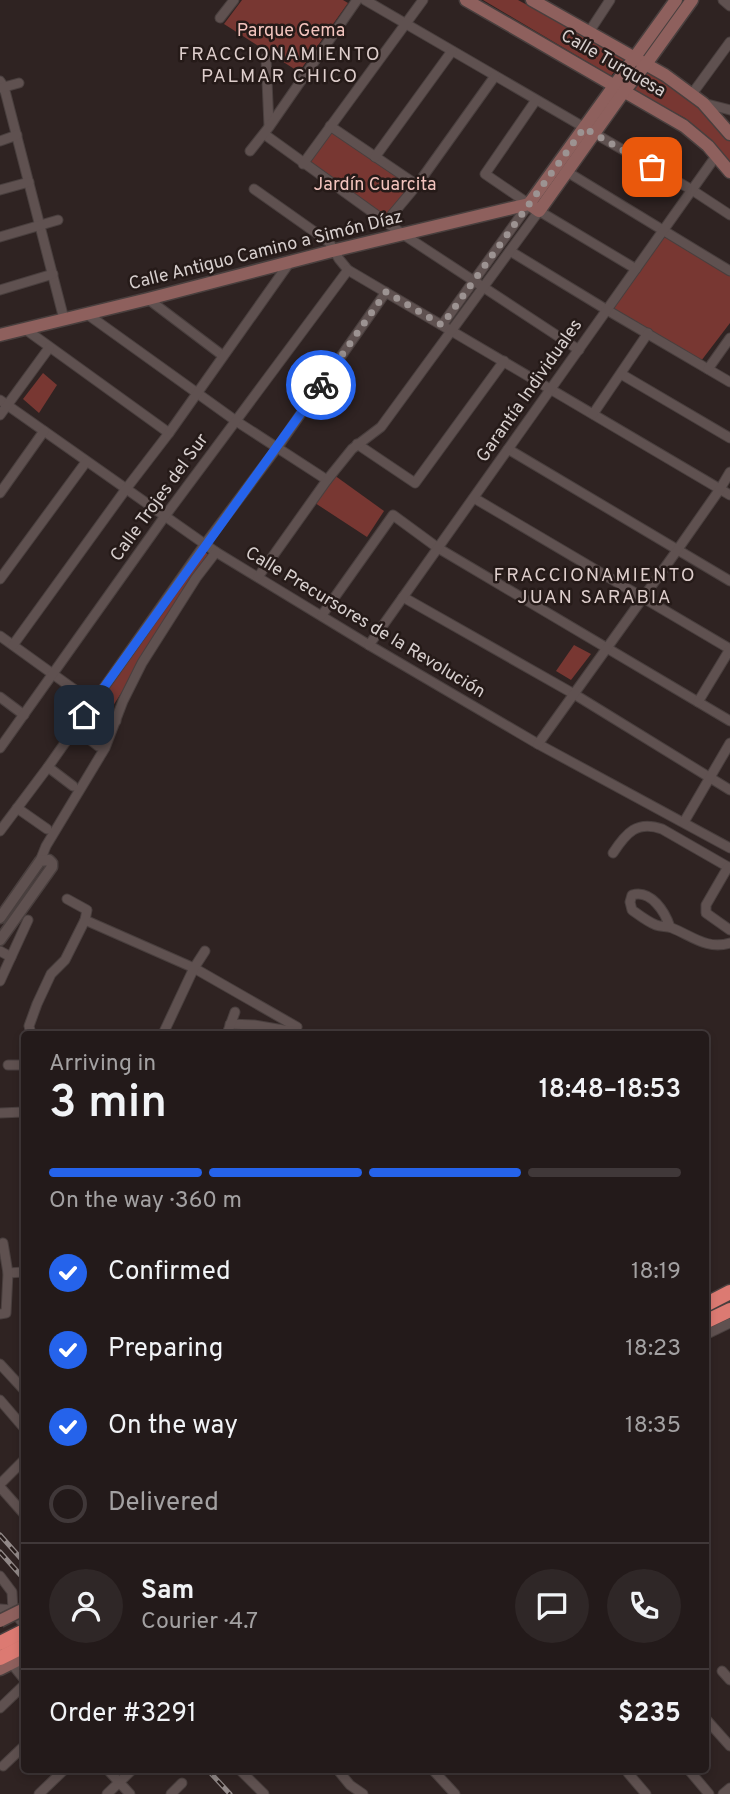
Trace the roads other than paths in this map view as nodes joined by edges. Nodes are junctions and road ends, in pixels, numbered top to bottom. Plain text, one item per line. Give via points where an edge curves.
1 (234, 0) edge
2 (357, 0) edge
3 (365, 0) edge
4 (422, 0) edge
5 (467, 0) edge
6 (532, 0) edge
7 (610, 0) edge
8 (676, 0) edge
9 (692, 0) edge
10 (723, 0) edge
11 (546, 3) edge
12 (730, 6) edge
13 (220, 19) dead end
14 (404, 23) junction
15 (589, 32) junction
16 (730, 42) edge
17 (452, 51) junction
18 (265, 58) dead end
19 (640, 61) junction
20 (495, 76) junction
21 (19, 83) dead end
22 (1, 85) edge
23 (620, 87) junction
24 (692, 94) junction
25 (536, 100) junction
26 (703, 103) junction
27 (730, 110) edge
28 (330, 126) junction
29 (266, 130) junction
30 (589, 130) junction
31 (730, 134) edge
32 (17, 135) junction
33 (0, 141) edge
34 (250, 151) dead end
35 (716, 156) junction
36 (375, 157) junction
37 (303, 163) junction
38 (562, 168) junction
39 (730, 172) edge
40 (29, 183) junction
41 (417, 185) junction
42 (254, 189) dead end
43 (0, 190) edge
44 (692, 190) junction
45 (534, 207) junction
46 (730, 215) edge
47 (58, 220) dead end
48 (386, 222) junction
49 (40, 225) junction
50 (663, 230) junction
51 (404, 235) junction
52 (0, 237) edge
53 (332, 251) junction
54 (510, 251) junction
55 (290, 262) junction
56 (348, 270) junction
57 (636, 270) junction
58 (730, 271) edge
59 (52, 274) junction
60 (472, 281) junction
61 (483, 288) junction
62 (0, 290) edge
63 (386, 292) junction
64 (148, 299) junction
65 (607, 310) junction
66 (87, 314) junction
67 (64, 319) junction
68 (442, 325) junction
69 (25, 329) junction
70 (452, 331) junction
71 (648, 333) junction
72 (0, 335) edge
73 (730, 338) edge
74 (49, 348) junction
75 (579, 350) junction
76 (222, 355) junction
77 (504, 361) junction
78 (708, 369) junction
79 (621, 374) junction
80 (730, 382) edge
81 (551, 389) junction
82 (197, 392) junction
83 (4, 403) edge
84 (593, 414) junction
85 (0, 415) edge
86 (236, 421) junction
87 (44, 431) junction
88 (169, 433) junction
89 (730, 438) edge
90 (357, 444) junction
91 (277, 448) junction
92 (508, 449) junction
93 (86, 462) junction
94 (730, 472) edge
95 (327, 480) junction
96 (126, 489) junction
97 (720, 489) junction
98 (0, 493) edge
99 (730, 495) edge
100 (474, 498) junction
101 (165, 516) junction
102 (205, 544) junction
103 (438, 548) junction
104 (678, 549) junction
105 (216, 552) junction
106 (258, 577) junction
107 (0, 579) edge
108 (730, 581) edge
109 (403, 597) junction
110 (643, 597) junction
111 (322, 615) junction
112 (0, 636) edge
113 (13, 645) junction
114 (369, 645) junction
115 (607, 647) junction
116 (730, 649) edge
117 (52, 674) junction
118 (573, 694) junction
119 (0, 697) edge
120 (698, 702) junction
121 (93, 703) junction
122 (24, 715) junction
123 (116, 721) junction
124 (730, 721) edge
125 (75, 728) junction
126 (730, 743) edge
127 (538, 744) junction
128 (98, 746) dead end
129 (0, 748) edge
130 (48, 767) junction
131 (709, 777) junction
132 (73, 786) dead end
133 (730, 790) edge
134 (17, 808) junction
135 (684, 822) junction
136 (47, 829) dead end
137 (0, 831) edge
138 (730, 848) edge
139 (613, 853) dead end
140 (40, 861) junction
141 (729, 868) edge
142 (67, 898) dead end
143 (86, 915) junction
144 (0, 918) edge
145 (28, 920) dead end
146 (670, 927) junction
147 (730, 930) edge
148 (0, 940) edge
149 (730, 943) edge
150 (0, 951) edge
151 (205, 951) dead end
152 (11, 957) junction
153 (194, 968) junction
154 (0, 981) edge
155 (235, 1012) dead end
156 (230, 1024) junction
157 (31, 1031) edge
158 (164, 1031) edge
159 (228, 1031) edge
160 (285, 1031) edge
161 (296, 1031) edge
162 (8, 1065) dead end
163 (21, 1065) edge
164 (21, 1112) edge
165 (0, 1113) edge
166 (1, 1243) edge
167 (21, 1272) edge
168 (8, 1273) junction
169 (3, 1286) edge
170 (730, 1292) edge
171 (709, 1303) edge
172 (730, 1310) edge
173 (3, 1314) edge
174 (709, 1320) edge
175 (730, 1323) edge
176 (709, 1333) edge
177 (0, 1364) edge
178 (21, 1387) edge
179 (0, 1400) edge
180 (21, 1424) edge
181 (21, 1463) edge
182 (0, 1485) edge
183 (21, 1510) edge
184 (0, 1577) edge
185 (12, 1592) junction
186 (0, 1597) edge
187 (0, 1609) edge
188 (19, 1609) edge
189 (0, 1621) edge
190 (21, 1632) edge
191 (0, 1643) edge
192 (21, 1648) edge
193 (0, 1658) edge
194 (21, 1661) edge
195 (21, 1663) edge
196 (15, 1668) junction
197 (0, 1669) edge
198 (722, 1671) dead end
199 (0, 1675) edge
200 (21, 1675) edge
201 (730, 1680) edge
202 (21, 1688) edge
203 (0, 1708) edge
204 (709, 1722) edge
205 (730, 1746) edge
206 (21, 1749) edge
207 (3, 1766) dead end
208 (61, 1773) edge
209 (111, 1773) edge
210 (129, 1773) edge
211 (243, 1773) edge
212 (340, 1773) edge
213 (436, 1773) edge
214 (628, 1773) dead end
215 (691, 1773) edge
216 (119, 1782) junction
217 (182, 1783) dead end
218 (730, 1788) edge
219 (39, 1794) edge
220 (107, 1794) edge
221 (130, 1794) edge
222 (171, 1794) edge
223 (264, 1794) edge
224 (363, 1794) edge
225 (455, 1794) edge
226 (646, 1794) edge
227 (709, 1794) edge
228 (723, 1794) edge

1 - 13 street
2 - 29 street
3 - 14 street
4 - 14 street
5 - 23 main road, Calle Turquesa
6 - 11 main road, Calle Turquesa
7 - 15 street
8 - 19 main road
9 - 19 main road
10 - 12 street
11 - 15 main road, Calle Turquesa
14 - 17 street
14 - 28 street
15 - 19 main road, Calle Turquesa
16 - 24 street
17 - 20 street
17 - 36 street
18 - 29 street
19 - 23 main road
19 - 24 main road, Calle Turquesa
20 - 25 street
20 - 41 street
21 - 22 street
22 - 32 street
23 - 30 main road
23 - 35 main road, Calle Turquesa via 684,126
24 - 26 main road, Calle Turquesa
25 - 30 street
25 - 45 street via 485,174
26 - 27 street
26 - 31 main road, Calle Turquesa
28 - 36 street
28 - 37 street
29 - 34 street
29 - 37 street
30 - 38 main road
30 - 44 street
32 - 33 street
32 - 40 street
35 - 39 main road, Calle Turquesa
35 - 44 street, Garantía Individuales
36 - 41 street
37 - 48 street
38 - 45 main road
38 - 50 street
40 - 43 street
40 - 49 street
41 - 48 street
42 - 53 street via 329,242
44 - 46 street
44 - 50 street, Garantía Individuales
45 - 51 main road, Calle Antiguo Camino a Simón Díaz
45 - 54 street
45 - 57 street
45 - 60 street
47 - 49 street
48 - 51 street
49 - 52 street
49 - 59 street
50 - 57 street, Garantía Individuales
50 - 58 street
51 - 53 main road, Calle Antiguo Camino a Simón Díaz
51 - 60 street
53 - 55 main road, Calle Antiguo Camino a Simón Díaz
53 - 56 street
54 - 61 street
54 - 65 street
55 - 64 main road, Calle Antiguo Camino a Simón Díaz
55 - 76 street
56 - 63 street
56 - 86 street, Calle Trojes del Sur
57 - 65 street, Garantía Individuales
59 - 62 street
59 - 67 street
60 - 61 street
60 - 68 street
61 - 70 street
61 - 75 street
63 - 68 street
63 - 91 street
64 - 66 main road, Calle Antiguo Camino a Simón Díaz
64 - 76 street
65 - 71 street
65 - 75 street, Garantía Individuales
66 - 67 main road, Calle Antiguo Camino a Simón Díaz
66 - 82 street
67 - 69 main road, Calle Antiguo Camino a Simón Díaz
68 - 70 street
69 - 72 main road, Calle Antiguo Camino a Simón Díaz
69 - 74 street
70 - 77 street
70 - 90 street via 381,427
71 - 78 street
71 - 79 street
73 - 78 street
74 - 83 street
74 - 88 street
75 - 81 street, Garantía Individuales
76 - 82 street
77 - 81 street
77 - 90 street via 415,483
78 - 80 street
79 - 84 street
79 - 89 street
81 - 84 street
81 - 92 street, Garantía Individuales
82 - 86 street
82 - 88 street
83 - 85 street
83 - 87 street, Calle Precursores de la Revolución
84 - 97 street
86 - 91 street
86 - 101 street, Calle Trojes del Sur
87 - 93 street, Calle Precursores de la Revolución
87 - 98 street
88 - 96 street
90 - 95 street
91 - 95 street
91 - 102 street
92 - 100 street, Garantía Individuales
92 - 104 street
93 - 96 street, Calle Precursores de la Revolución
93 - 107 street
94 - 97 street
95 - 106 street
96 - 101 street, Calle Precursores de la Revolución
96 - 113 street
97 - 99 street
97 - 104 street
100 - 103 street, Garantía Individuales
100 - 110 street
101 - 102 street, Calle Precursores de la Revolución
101 - 117 street, Calle Trojes del Sur
102 - 105 street, Calle Precursores de la Revolución
102 - 121 street
103 - 109 street, Garantía Individuales
103 - 111 street via 393,514
103 - 115 street
104 - 108 street
104 - 110 street
105 - 106 street, Calle Precursores de la Revolución
105 - 123 street via 142,663
106 - 111 street, Calle Precursores de la Revolución
109 - 114 street, Garantía Individuales
109 - 118 street
110 - 115 street
110 - 116 street
111 - 114 street, Calle Precursores de la Revolución
112 - 113 street
113 - 117 street
114 - 127 street, Calle Precursores de la Revolución
115 - 118 street
115 - 120 street
116 - 120 street
117 - 121 street
117 - 122 street, Calle Trojes del Sur
118 - 127 street
118 - 131 street
119 - 122 street
120 - 124 street
121 - 123 street
121 - 125 street
122 - 129 street, Calle Trojes del Sur
123 - 140 street
125 - 128 street
125 - 130 street
126 - 131 street
127 - 135 street, Calle Precursores de la Revolución
130 - 132 street
130 - 134 street
131 - 133 street
131 - 135 street
134 - 136 street
134 - 137 street
135 - 138 street, Calle Precursores de la Revolución
139 - 141 street via 636,827 652,825
140 - 144 street
140 - 148 street via 49,860 52,867
141 - 147 street via 706,905 706,913
142 - 143 street
143 - 153 street
143 - 157 street via 65,960 51,974
145 - 152 street
146 - 146 street via 656,926 632,910 632,895 650,899 665,913
146 - 149 street via 705,944
150 - 152 street
151 - 153 street
152 - 154 street
153 - 158 street
153 - 161 street via 297,1027
155 - 156 street
156 - 159 street
156 - 160 street
162 - 163 street
164 - 165 street
166 - 168 street
167 - 168 street
168 - 169 street
169 - 173 street
170 - 171 highway
172 - 174 highway
175 - 176 street
177 - 178 street
179 - 180 street
181 - 182 street
182 - 183 street
184 - 185 street
185 - 186 street
185 - 188 street
187 - 188 street
188 - 189 main road, bridge
190 - 191 highway
192 - 193 highway
194 - 197 main road
195 - 196 street
196 - 199 street
196 - 200 street
198 - 201 street
202 - 203 street
204 - 205 street
206 - 207 street
208 - 219 street
209 - 216 street
210 - 216 street
211 - 223 street
212 - 224 street
213 - 225 street
214 - 226 street
215 - 227 street
216 - 220 street
216 - 221 street
217 - 222 street
218 - 228 street

